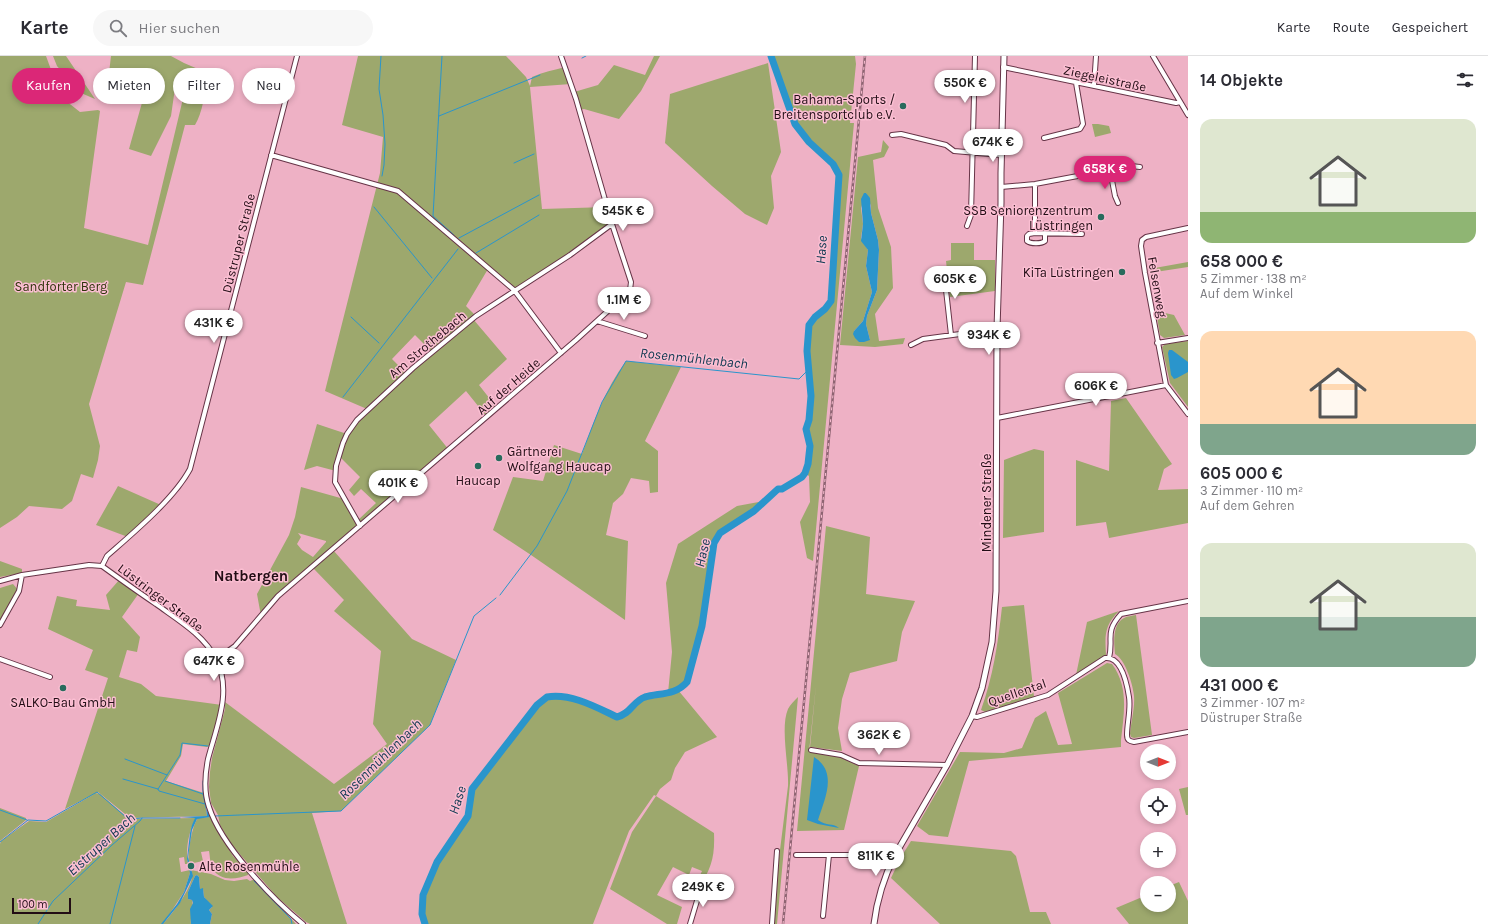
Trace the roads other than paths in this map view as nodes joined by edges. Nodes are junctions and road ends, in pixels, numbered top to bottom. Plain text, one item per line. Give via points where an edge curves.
1 (297, 56) edge
2 (562, 56) edge
3 (975, 56) edge
4 (1004, 56) edge
5 (1096, 56) edge
6 (1153, 56) edge
7 (1003, 67) junction
8 (1076, 83) junction
9 (1094, 86) junction
10 (1180, 102) junction
11 (1188, 116) edge
12 (892, 135) dead end
13 (1044, 138) dead end
14 (972, 152) junction
15 (1001, 155) junction
16 (271, 156) junction
17 (1140, 167) dead end
18 (1110, 170) junction
19 (1035, 184) junction
20 (1001, 187) junction
21 (1118, 203) dead end
22 (612, 224) junction
23 (967, 226) dead end
24 (1188, 228) edge
25 (1035, 233) junction
26 (1045, 233) junction
27 (1082, 234) dead end
28 (940, 271) dead end
29 (514, 290) junction
30 (597, 321) junction
31 (997, 329) junction
32 (951, 335) junction
33 (645, 336) dead end
34 (1188, 338) edge
35 (1157, 343) junction
36 (911, 345) dead end
37 (561, 353) junction
38 (1166, 385) junction
39 (1188, 414) edge
40 (997, 418) junction
41 (360, 526) junction
42 (102, 566) junction
43 (22, 575) junction
44 (0, 581) edge
45 (1188, 601) edge
46 (0, 625) edge
47 (0, 658) edge
48 (1109, 658) junction
49 (216, 659) junction
50 (50, 677) dead end
51 (972, 716) junction
52 (1188, 732) edge
53 (811, 750) dead end
54 (947, 765) junction
55 (777, 851) dead end
56 (796, 855) dead end
57 (829, 855) junction
58 (895, 855) junction
59 (704, 884) dead end
60 (823, 916) dead end
61 (301, 923) edge
62 (690, 924) edge
63 (772, 924) edge
64 (874, 924) edge

1 - 16 street, Düstruper Straße
2 - 22 street, Auf der Heide
3 - 14 street
4 - 7 main road, Mindener Straße
5 - 9 street
6 - 10 street
7 - 8 street, Ziegeleistraße
7 - 15 main road, Mindener Straße
8 - 9 street, Ziegeleistraße
8 - 13 street via 1083,124 1080,129
9 - 10 street, Ziegeleistraße
10 - 11 street
12 - 14 street via 901,134 954,150
14 - 15 street
14 - 23 street via 971,215
15 - 20 main road, Mindener Straße
16 - 29 street via 398,191
16 - 42 street, Düstruper Straße via 190,469 161,505 107,556
17 - 18 street
18 - 19 street
18 - 21 street
19 - 20 street
19 - 25 street
20 - 31 main road, Mindener Straße
22 - 29 street, Am Strothebach via 570,255
22 - 30 street, Auf der Heide via 631,282 630,290 627,296
24 - 35 street, Felsenweg via 1146,236 1142,240
25 - 26 street
25 - 26 street via 1029,234 1026,240 1043,243
26 - 27 street
28 - 32 street via 945,281
29 - 37 street
29 - 41 street, Am Strothebach via 476,316 413,368 362,414 347,434 336,466 336,482
30 - 33 street
30 - 37 street, Auf der Heide
31 - 32 street
31 - 40 main road, Mindener Straße
32 - 36 street via 924,339
34 - 35 street
35 - 38 street, Felsenweg
37 - 41 street, Auf der Heide
38 - 39 street
38 - 40 street
40 - 51 main road, Mindener Straße via 995,617 988,667
41 - 49 street, Auf der Heide via 278,596 234,646
42 - 43 street, Lüstringer Straße via 89,565
42 - 49 street, Lüstringer Straße via 188,627 204,642
43 - 44 street, Lüstringer Straße
43 - 46 street via 19,591
45 - 48 street via 1121,614 1114,622 1109,635
47 - 50 street
48 - 51 street, Quellental via 1105,658 1048,695 977,717
48 - 52 street via 1115,660 1122,671 1129,698 1127,739 1134,742
49 - 61 street, Lüstringer Straße via 224,691 208,760 206,791 209,808 216,825 251,873
51 - 54 main road, Mindener Straße
53 - 54 street via 841,755 859,763
54 - 58 main road, Mindener Straße
55 - 63 street
56 - 57 street
57 - 58 street
57 - 60 street
58 - 64 main road, Mindener Straße via 880,891
59 - 62 street

